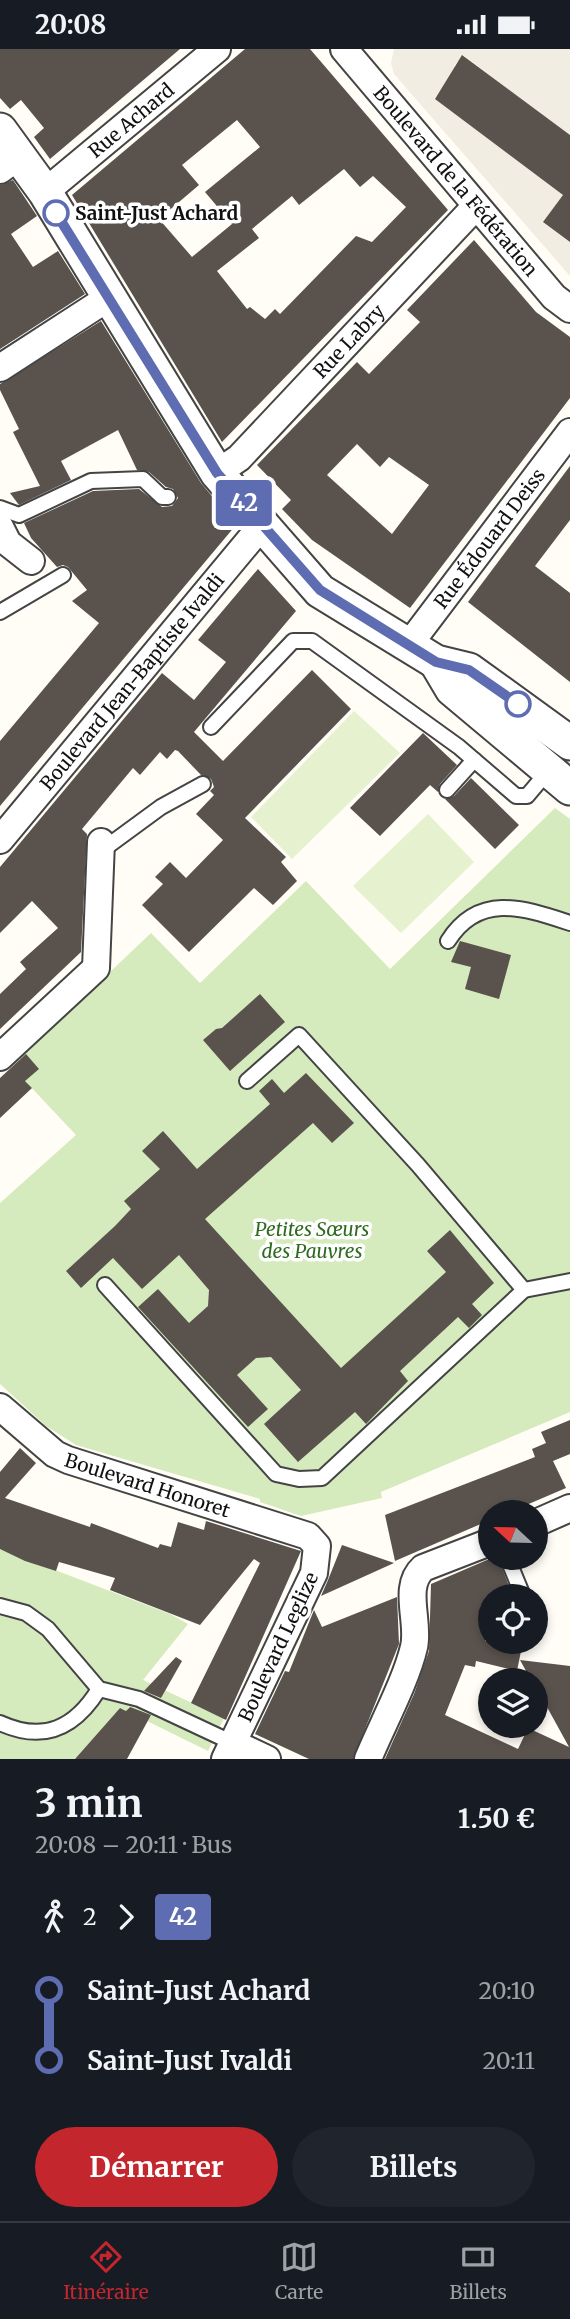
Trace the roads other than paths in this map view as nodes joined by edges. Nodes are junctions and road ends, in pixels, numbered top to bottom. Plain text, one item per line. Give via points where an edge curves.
1 (217, 49) edge
2 (345, 49) edge
3 (6, 152) edge
4 (45, 193) junction
5 (476, 206) junction
6 (108, 298) junction
7 (570, 309) edge
8 (0, 368) edge
9 (570, 432) edge
10 (217, 473) junction
11 (167, 497) dead end
12 (0, 508) edge
13 (263, 524) junction
14 (0, 527) edge
15 (31, 561) joint
16 (63, 575) dead end
17 (46, 585) junction
18 (0, 612) edge
19 (422, 654) junction
20 (211, 727) dead end
21 (570, 743) edge
22 (474, 761) junction
23 (560, 779) edge
24 (203, 784) dead end
25 (447, 790) dead end
26 (0, 840) edge
27 (101, 846) joint
28 (570, 923) edge
29 (448, 941) dead end
30 (1, 1053) edge
31 (247, 1081) dead end
32 (570, 1281) edge
33 (105, 1285) dead end
34 (524, 1290) junction
35 (0, 1407) edge
36 (570, 1509) edge
37 (548, 1518) edge
38 (308, 1535) joint
39 (478, 1547) edge
40 (0, 1606) edge
41 (99, 1689) junction
42 (0, 1723) edge
43 (229, 1751) edge
44 (267, 1759) edge
45 (369, 1759) edge

1 - 4 street, Rue Achard
2 - 5 street, Boulevard de la Fédération
3 - 4 street
4 - 6 street
5 - 7 street, Boulevard de la Fédération via 554,297
5 - 10 street, Rue Labry via 239,458
6 - 8 street
6 - 10 street
9 - 19 street, Rue Édouard Deiss
10 - 13 street
11 - 12 lane via 143,479 104,478 19,515
13 - 19 street via 320,590
13 - 26 street, Boulevard Jean-Baptiste Ivaldi
14 - 15 street via 8,543
15 - 17 lane
16 - 17 lane
17 - 18 lane
19 - 21 street via 469,670
19 - 23 street via 452,689
20 - 22 lane via 293,641 312,641
22 - 23 lane via 516,796 527,796
22 - 25 lane
24 - 27 lane
27 - 30 street via 96,968
28 - 29 lane via 522,907 494,909 472,915
31 - 34 lane via 299,1035
32 - 34 lane
33 - 34 lane via 276,1474 299,1479 322,1478
35 - 38 street, Boulevard Honoret via 68,1461
36 - 37 street
38 - 43 street, Boulevard Leglize via 317,1546 314,1573
39 - 45 street via 415,1575 414,1647
40 - 41 lane via 26,1613 48,1629
41 - 42 lane via 85,1712 65,1726 35,1732
41 - 43 lane via 139,1699
43 - 44 street

